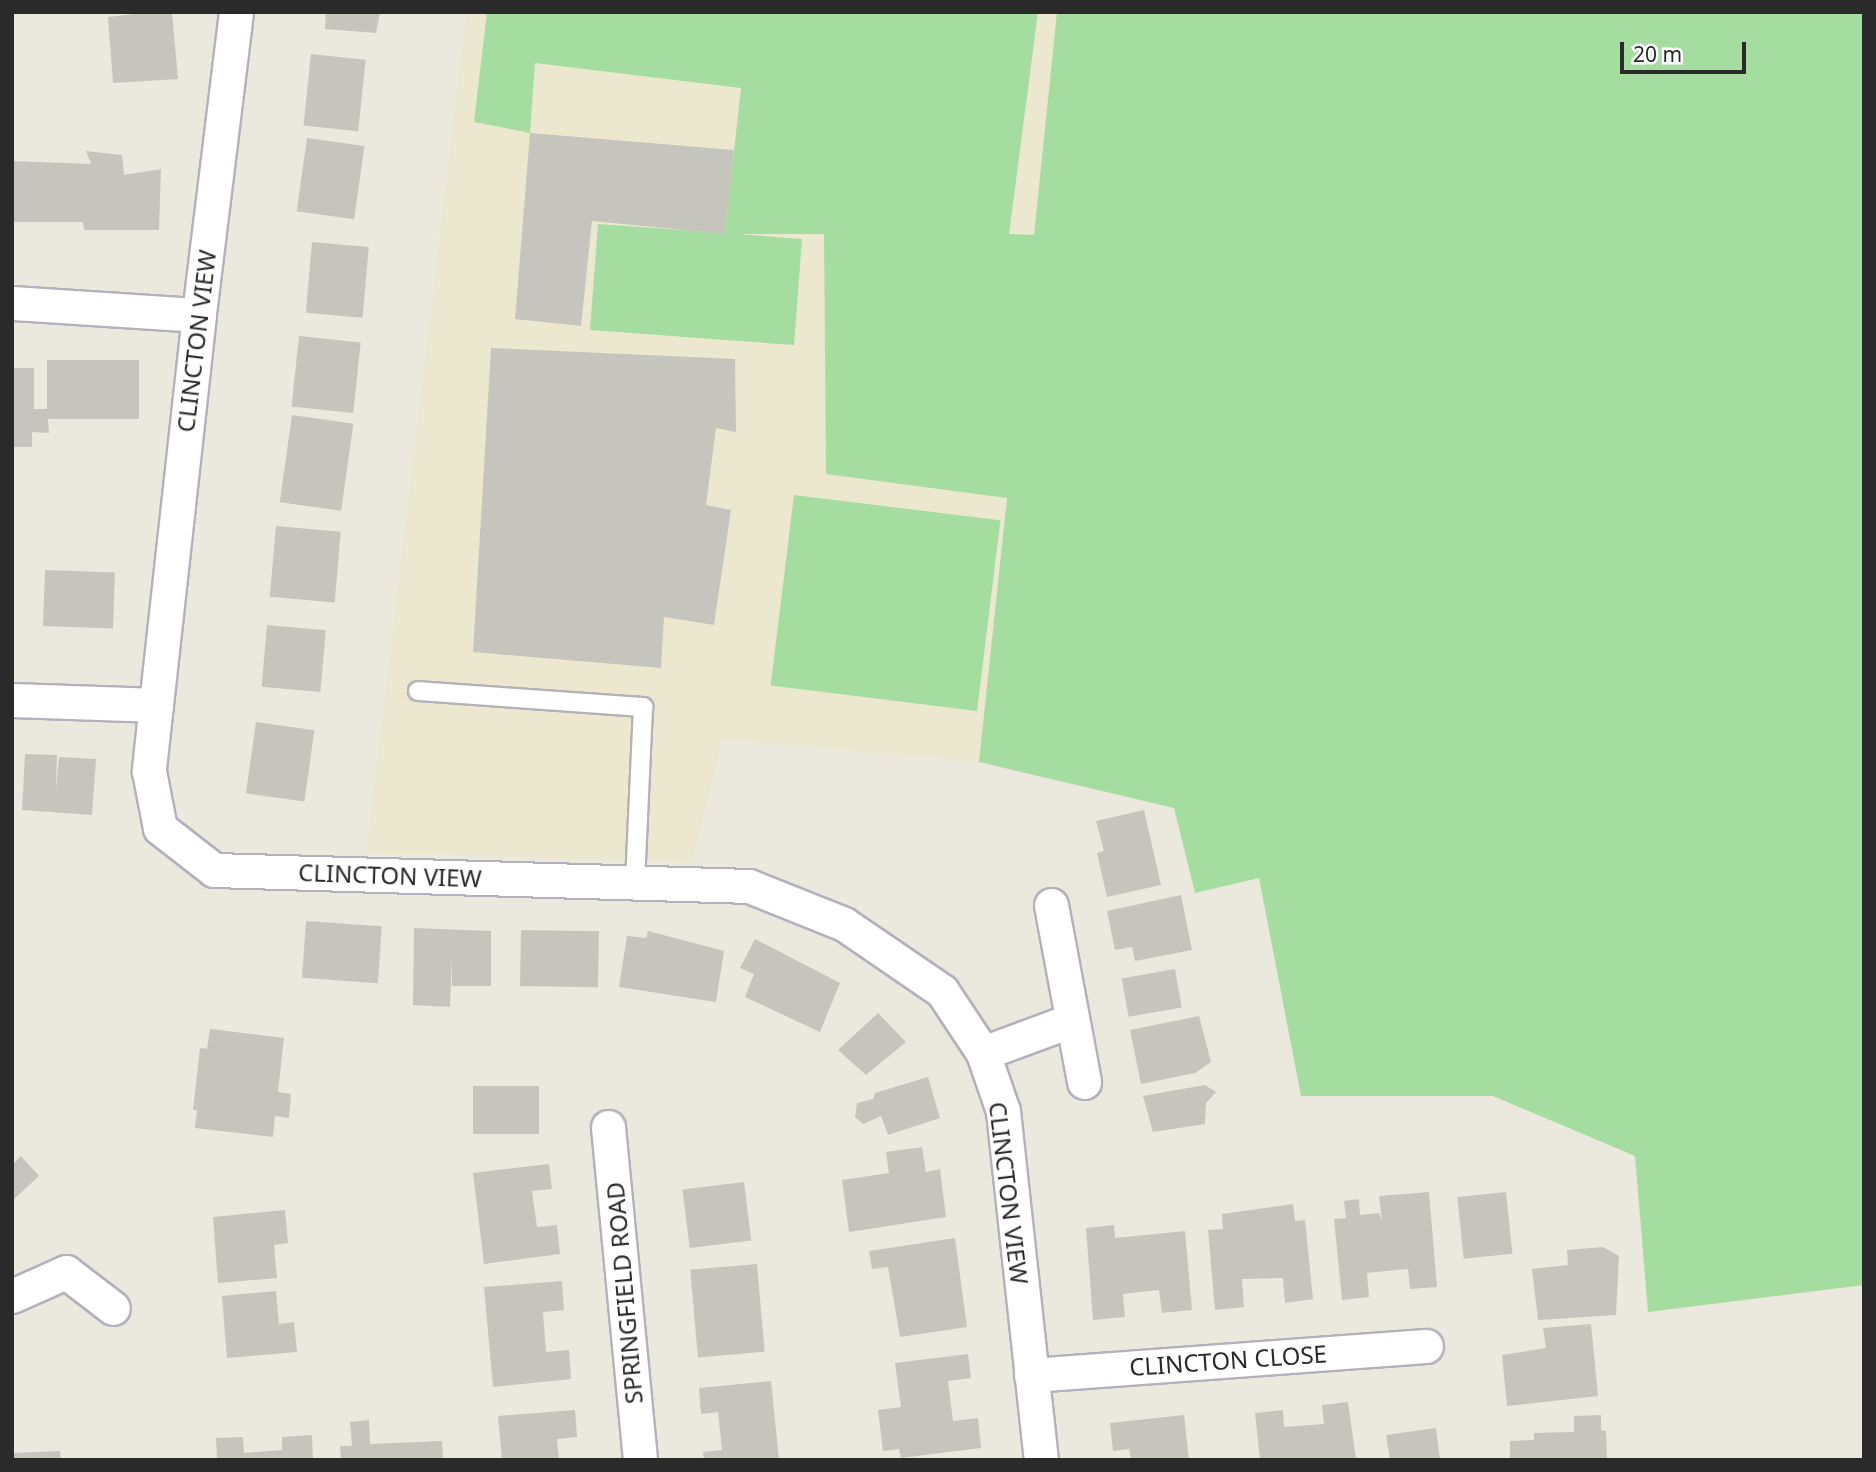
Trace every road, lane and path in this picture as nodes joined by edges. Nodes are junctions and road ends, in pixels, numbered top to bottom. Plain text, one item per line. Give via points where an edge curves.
1 (236, 12) edge
2 (12, 303) edge
3 (199, 315) junction
4 (418, 691) dead end
5 (12, 700) edge
6 (156, 705) junction
7 (635, 883) junction
8 (1051, 905) dead end
9 (1072, 1020) junction
10 (983, 1053) junction
11 (1084, 1082) dead end
12 (608, 1127) dead end
13 (12, 1296) edge
14 (113, 1308) dead end
15 (1426, 1346) dead end
16 (1031, 1374) junction
17 (640, 1460) edge
18 (1041, 1460) edge

1 - 3 street, CLINCTON VIEW
2 - 3 street
3 - 6 street, CLINCTON VIEW
4 - 7 lane via 643,707
5 - 6 street
6 - 7 street, CLINCTON VIEW via 149,771 160,828 214,870
7 - 10 street, CLINCTON VIEW via 749,886 844,924 942,991
8 - 9 street
9 - 10 street
9 - 11 street
10 - 16 street, CLINCTON VIEW via 1003,1111
12 - 17 street, SPRINGFIELD ROAD
13 - 14 street via 66,1272
15 - 16 street, CLINCTON CLOSE
16 - 18 street, CLINCTON VIEW

